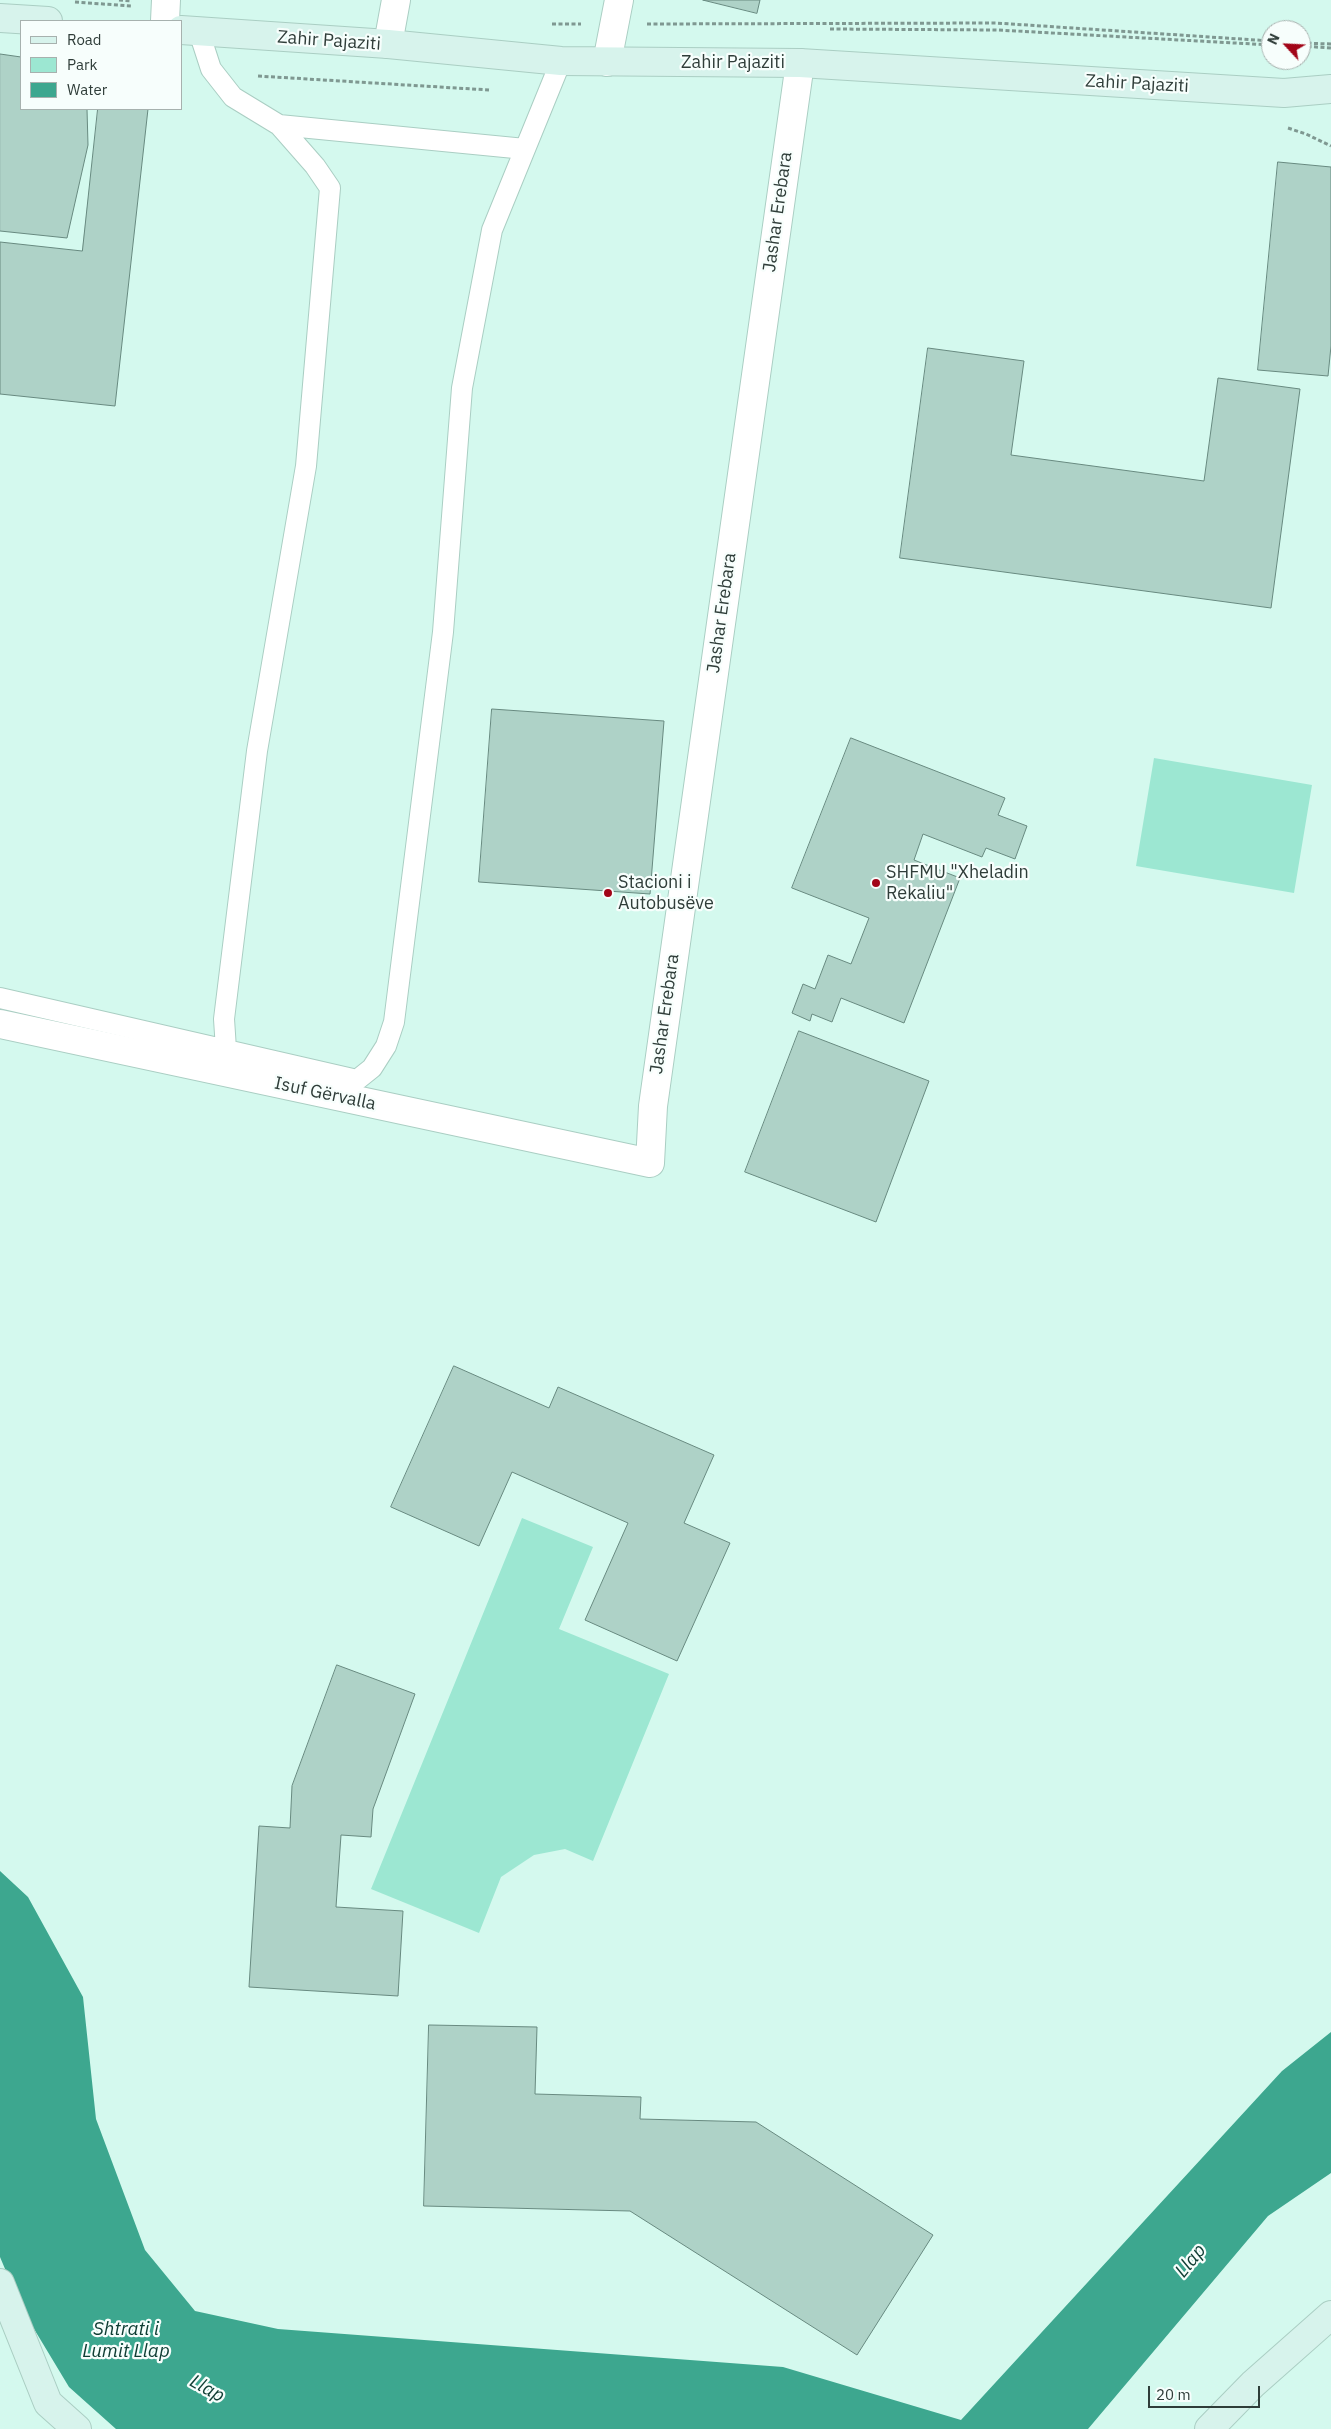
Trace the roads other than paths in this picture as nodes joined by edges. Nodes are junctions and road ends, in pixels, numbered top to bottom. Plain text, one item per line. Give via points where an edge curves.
1 (396, 0) edge
2 (617, 12) edge
3 (174, 16) edge
4 (0, 18) edge
5 (32, 20) edge
6 (182, 27) edge
7 (388, 44) junction
8 (561, 61) junction
9 (607, 62) junction
10 (800, 64) junction
11 (1331, 89) edge
12 (1284, 93) junction
13 (1331, 106) edge
14 (279, 125) junction
15 (524, 149) junction
16 (0, 998) edge
17 (0, 1024) edge
18 (226, 1049) junction
19 (650, 1163) joint
20 (0, 2283) edge
21 (1331, 2315) edge
22 (77, 2429) edge
23 (1209, 2429) edge

1 - 7 street
2 - 9 street
3 - 7 main road, Zahir Pajaziti
4 - 5 main road
6 - 14 lane via 233,97
7 - 8 main road, Zahir Pajaziti
8 - 9 main road, Zahir Pajaziti
8 - 15 lane
9 - 10 main road, Zahir Pajaziti
10 - 12 main road, Zahir Pajaziti
10 - 19 street, Jashar Erebara via 652,1106
11 - 12 main road, Zahir Pajaziti
12 - 13 main road, Zahir Pajaziti
14 - 15 lane
14 - 18 lane via 330,188 306,466 257,751 224,1019
15 - 18 lane via 492,230 462,388 443,632 394,1022 386,1046 372,1068 357,1080
16 - 18 lane
17 - 19 street, Isuf Gërvalla
20 - 22 main road via 48,2403
21 - 23 main road via 1253,2384

